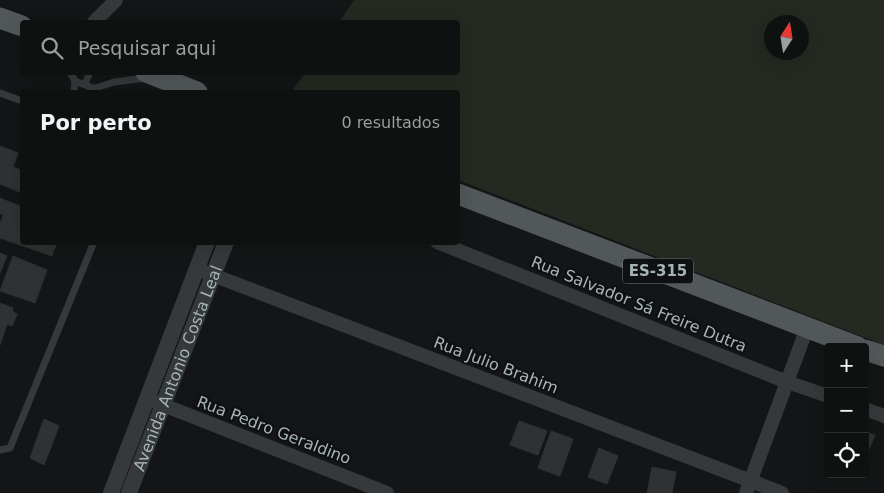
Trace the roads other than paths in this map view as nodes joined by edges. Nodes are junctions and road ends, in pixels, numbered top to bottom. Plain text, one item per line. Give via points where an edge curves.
1 (116, 0) edge
2 (0, 18) edge
3 (96, 20) edge
4 (20, 25) edge
5 (72, 75) edge
6 (89, 75) edge
7 (146, 75) edge
8 (154, 75) edge
9 (75, 81) junction
10 (85, 84) junction
11 (74, 90) edge
12 (92, 90) edge
13 (191, 90) edge
14 (0, 93) edge
15 (20, 101) edge
16 (460, 195) edge
17 (93, 245) edge
18 (206, 245) edge
19 (225, 245) edge
20 (444, 245) edge
21 (197, 269) junction
22 (214, 275) junction
23 (807, 328) junction
24 (847, 343) edge
25 (869, 351) edge
26 (884, 356) edge
27 (787, 382) junction
28 (824, 395) edge
29 (155, 402) junction
30 (869, 410) edge
31 (884, 416) edge
32 (0, 450) edge
33 (748, 487) edge
34 (111, 493) edge
35 (129, 493) edge
36 (387, 493) edge
37 (782, 493) edge

1 - 3 street
2 - 4 main road
5 - 9 lane
6 - 10 lane
7 - 12 lane
8 - 13 main road
9 - 10 lane
9 - 11 lane
10 - 12 lane
14 - 15 lane
16 - 23 main road, ES-315
17 - 32 lane via 10,448
18 - 21 street, Avenida Antonio Costa Leal
19 - 22 street, Avenida Antonio Costa Leal
20 - 27 street, Rua Salvador Sá Freire Dutra
21 - 22 street, Rua Julio Brahim
21 - 29 street, Avenida Antonio Costa Leal
22 - 29 street, Avenida Antonio Costa Leal
22 - 33 street, Rua Julio Brahim
23 - 24 main road, ES-315
23 - 27 street
25 - 26 main road
27 - 28 street, Rua Salvador Sá Freire Dutra
27 - 33 street
29 - 34 street, Avenida Antonio Costa Leal
29 - 35 street, Avenida Antonio Costa Leal
29 - 36 street, Rua Pedro Geraldino
30 - 31 street
33 - 37 street, Rua Julio Brahim

